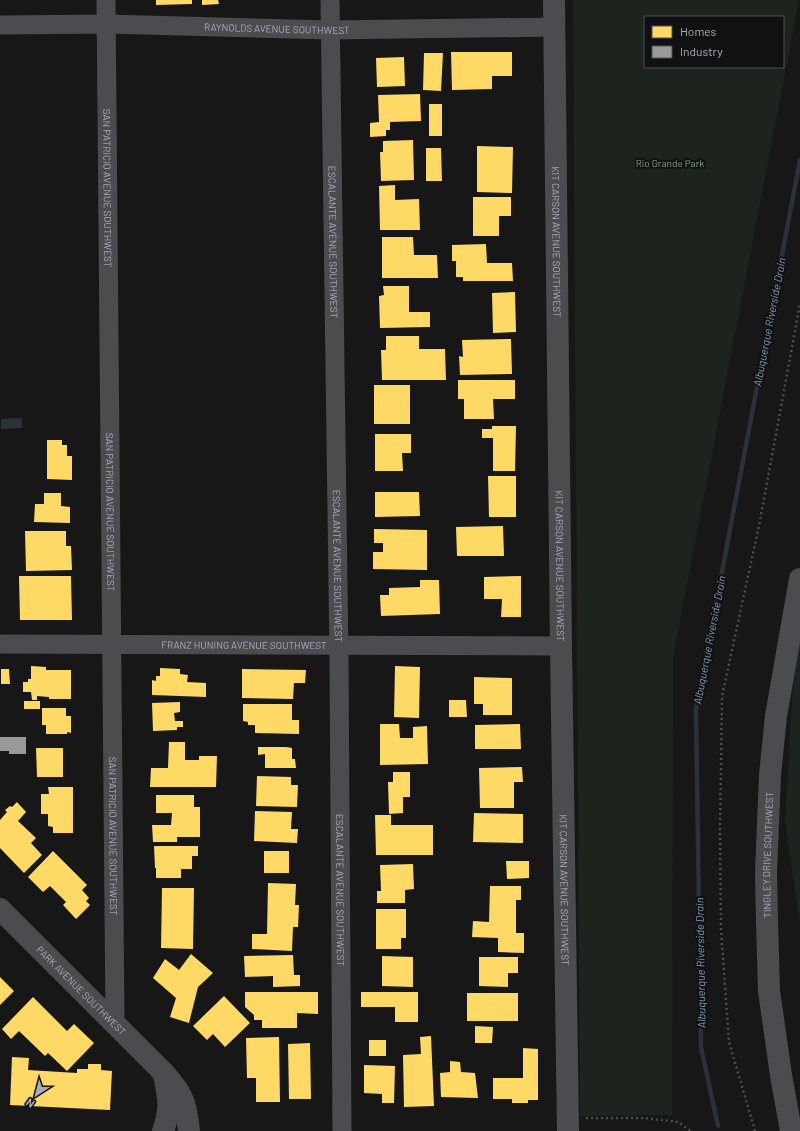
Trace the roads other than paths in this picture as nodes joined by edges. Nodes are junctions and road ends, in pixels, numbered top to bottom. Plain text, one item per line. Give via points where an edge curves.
1 (106, 0) edge
2 (330, 0) edge
3 (554, 0) edge
4 (106, 24) junction
5 (0, 25) edge
6 (555, 27) junction
7 (330, 30) junction
8 (800, 579) edge
9 (0, 644) edge
10 (111, 644) junction
11 (339, 645) junction
12 (561, 646) junction
13 (0, 909) edge
14 (115, 1023) junction
15 (163, 1072) junction
16 (567, 1125) edge
17 (163, 1131) edge
18 (189, 1131) edge
19 (342, 1131) edge
20 (791, 1131) edge

1 - 4 street, SAN PATRICIO AVENUE SOUTHWEST
2 - 7 street, ESCALANTE AVENUE SOUTHWEST
3 - 6 street, KIT CARSON AVENUE SOUTHWEST
4 - 5 street, RAYNOLDS AVENUE SOUTHWEST
4 - 7 street, RAYNOLDS AVENUE SOUTHWEST
4 - 10 street, SAN PATRICIO AVENUE SOUTHWEST
6 - 7 street, RAYNOLDS AVENUE SOUTHWEST
6 - 12 street, KIT CARSON AVENUE SOUTHWEST
7 - 11 street, ESCALANTE AVENUE SOUTHWEST
8 - 20 street, TINGLEY DRIVE SOUTHWEST via 776,716 770,775 766,872 769,991
9 - 10 street, FRANZ HUNING AVENUE SOUTHWEST
10 - 11 street, FRANZ HUNING AVENUE SOUTHWEST
10 - 14 street, SAN PATRICIO AVENUE SOUTHWEST
11 - 12 street, FRANZ HUNING AVENUE SOUTHWEST
11 - 19 street, ESCALANTE AVENUE SOUTHWEST
12 - 16 street, KIT CARSON AVENUE SOUTHWEST
13 - 14 street, PARK AVENUE SOUTHWEST
14 - 15 street, PARK AVENUE SOUTHWEST
15 - 17 street via 169,1110
15 - 18 street, PARK AVENUE SOUTHWEST via 177,1087 184,1100

